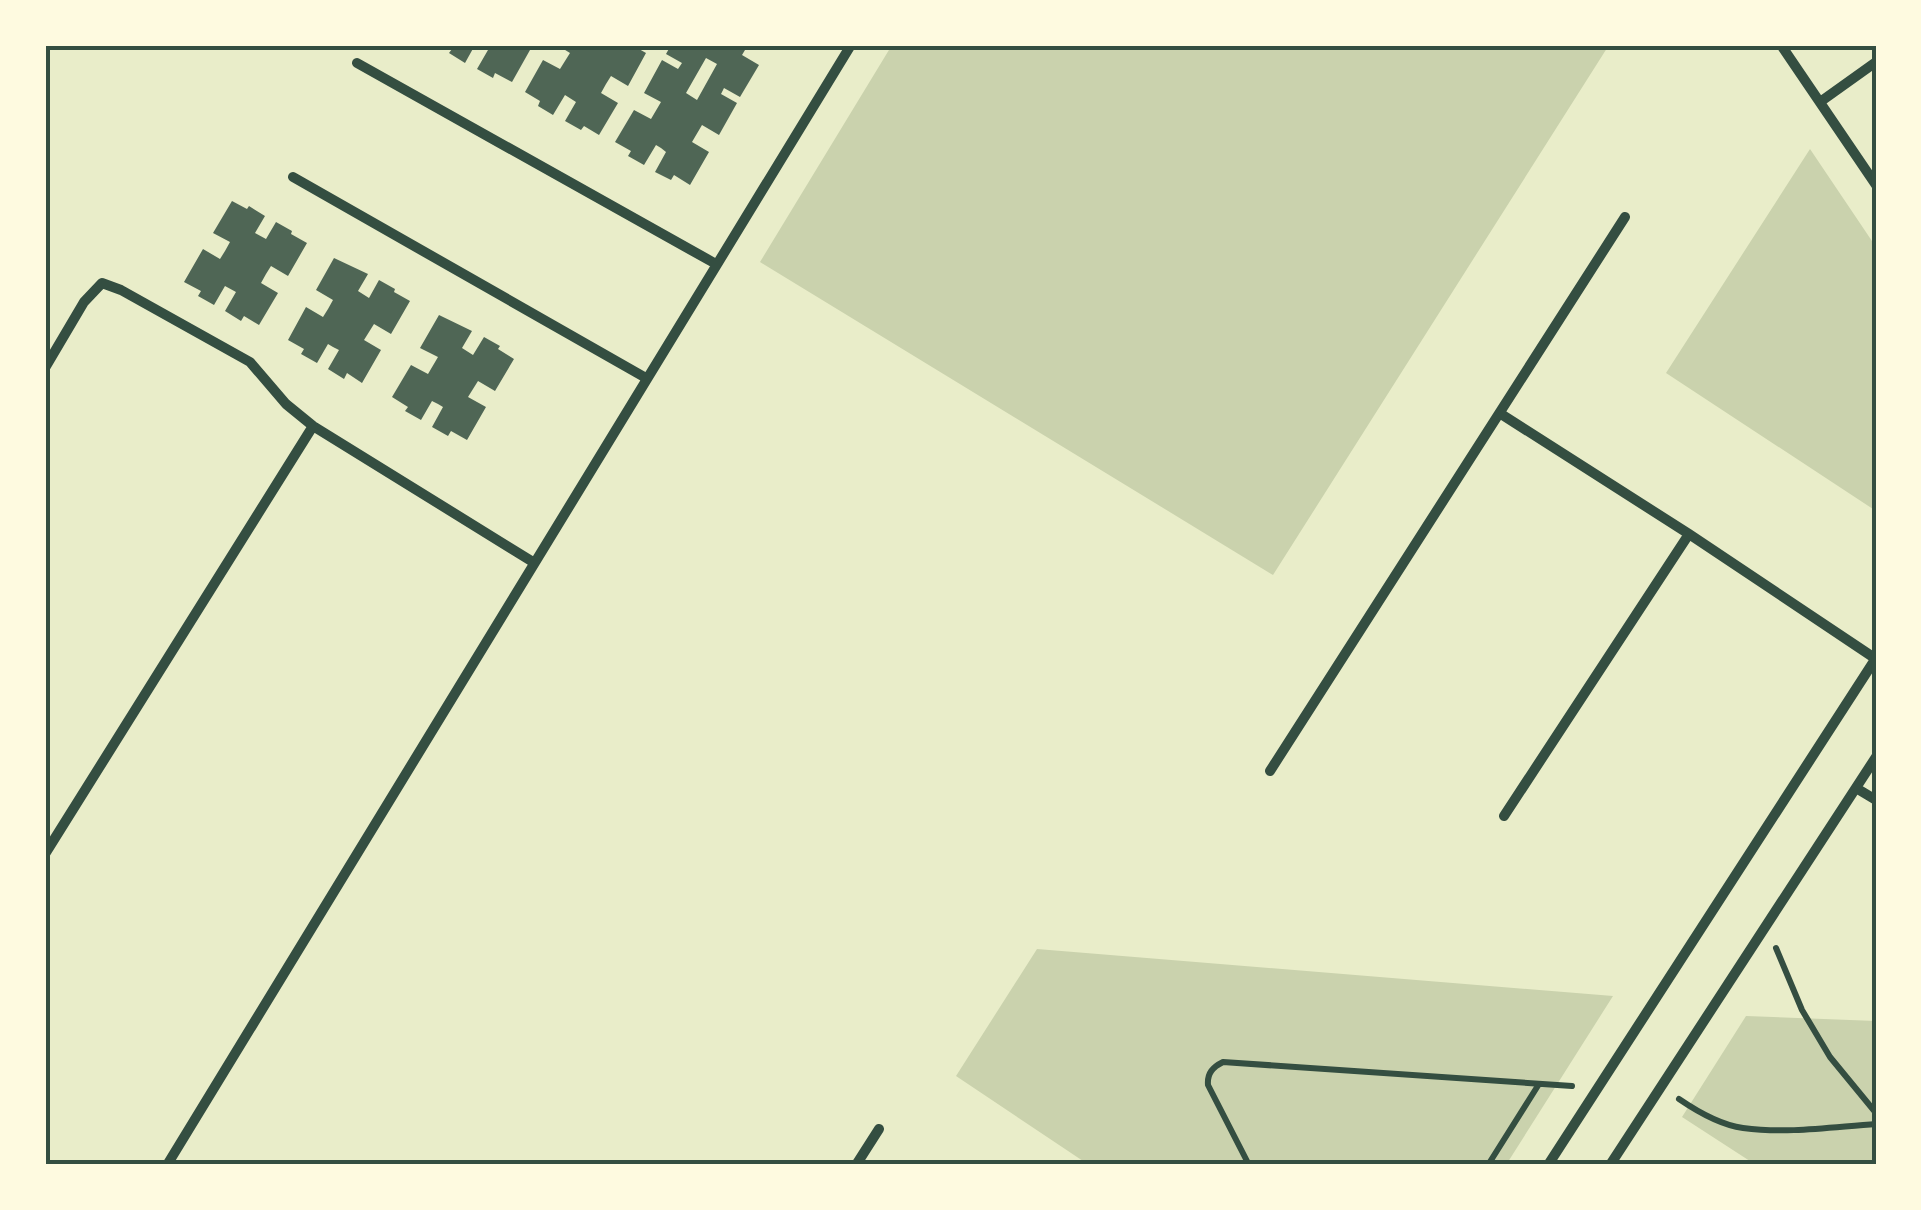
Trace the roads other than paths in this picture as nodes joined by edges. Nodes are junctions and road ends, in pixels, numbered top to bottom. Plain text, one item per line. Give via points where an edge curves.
1 (850, 45) edge
2 (1782, 45) edge
3 (1876, 62) edge
4 (358, 63) dead end
5 (1820, 102) junction
6 (292, 177) dead end
7 (1876, 185) edge
8 (1625, 218) dead end
9 (716, 264) junction
10 (45, 368) edge
11 (646, 378) junction
12 (1501, 414) junction
13 (313, 426) junction
14 (1689, 534) junction
15 (533, 562) junction
16 (1876, 659) edge
17 (1876, 758) edge
18 (1270, 772) dead end
19 (1856, 788) junction
20 (1876, 800) edge
21 (1504, 816) dead end
22 (45, 854) edge
23 (879, 1129) dead end
24 (167, 1165) edge
25 (856, 1165) edge
26 (1548, 1165) edge
27 (1610, 1165) edge

1 - 9 street
2 - 5 street
3 - 5 street
4 - 9 street
5 - 7 street
6 - 11 street
8 - 12 street
9 - 11 street
10 - 13 street via 102,284 250,362
11 - 15 street
12 - 14 street
12 - 18 street
13 - 15 street
13 - 22 street
14 - 16 street
14 - 21 street
15 - 24 street
16 - 26 street
17 - 19 street
19 - 20 street
19 - 27 street
23 - 25 street

